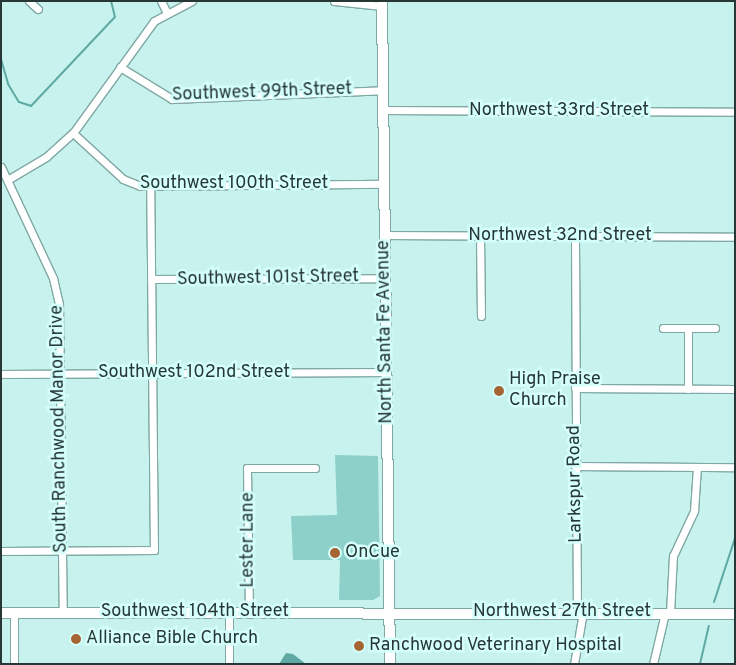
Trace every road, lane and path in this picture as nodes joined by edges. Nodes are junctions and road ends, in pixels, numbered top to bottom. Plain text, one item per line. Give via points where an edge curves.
1 (29, 1) edge
2 (161, 1) edge
3 (192, 1) edge
4 (334, 1) edge
5 (382, 4) edge
6 (38, 8) dead end
7 (166, 11) junction
8 (120, 67) junction
9 (383, 90) junction
10 (383, 110) junction
11 (735, 112) edge
12 (73, 133) junction
13 (1, 167) edge
14 (9, 179) junction
15 (384, 184) junction
16 (150, 186) junction
17 (385, 234) junction
18 (480, 236) junction
19 (575, 236) junction
20 (735, 237) edge
21 (386, 278) junction
22 (151, 279) junction
23 (481, 316) dead end
24 (663, 328) dead end
25 (688, 328) junction
26 (715, 328) dead end
27 (386, 372) junction
28 (152, 373) junction
29 (1, 374) edge
30 (61, 374) junction
31 (574, 388) junction
32 (688, 389) junction
33 (735, 389) edge
34 (576, 466) junction
35 (697, 467) junction
36 (735, 467) edge
37 (315, 468) dead end
38 (1, 551) edge
39 (62, 551) junction
40 (249, 611) junction
41 (390, 611) junction
42 (229, 612) junction
43 (580, 612) junction
44 (1, 613) edge
45 (14, 613) junction
46 (64, 613) junction
47 (667, 613) junction
48 (735, 614) edge
49 (14, 664) edge
50 (228, 664) edge
51 (390, 664) edge
52 (574, 664) edge
53 (653, 664) edge

1 - 6 street
2 - 7 street
3 - 7 street
4 - 5 street
5 - 9 main road, North Santa Fe Avenue
7 - 8 street via 149,26
8 - 9 street, Southwest 99th Street via 172,99
8 - 12 street
9 - 10 main road, North Santa Fe Avenue
10 - 11 street, Northwest 33rd Street
10 - 15 main road, North Santa Fe Avenue
12 - 14 street via 46,157
12 - 16 street, Southwest 100th Street via 123,179
13 - 14 street, South Ranchwood Manor Drive
14 - 30 street, South Ranchwood Manor Drive via 55,285
15 - 16 street, Southwest 100th Street
15 - 17 main road, North Santa Fe Avenue
16 - 22 street
17 - 18 street, Northwest 32nd Street
17 - 21 main road, North Santa Fe Avenue
18 - 19 street, Northwest 32nd Street
18 - 23 street
19 - 20 street, Northwest 32nd Street
19 - 31 street, Larkspur Road
21 - 22 street, Southwest 101st Street
21 - 27 main road, North Santa Fe Avenue
22 - 28 street
24 - 25 street
25 - 26 street
25 - 32 street
27 - 28 street, Southwest 102nd Street
27 - 41 main road, North Santa Fe Avenue
28 - 30 street, Southwest 102nd Street
28 - 39 street via 154,550
29 - 30 street, Southwest 102nd Street
30 - 39 street, South Ranchwood Manor Drive
31 - 32 street
31 - 34 street, Larkspur Road
32 - 33 street
34 - 35 street
34 - 43 street, Larkspur Road
35 - 36 street
35 - 47 street via 694,511 673,556
37 - 40 street, Lester Lane via 247,468
38 - 39 street
39 - 46 street, South Ranchwood Manor Drive
40 - 41 main road, Southwest 104th Street
40 - 42 main road, Southwest 104th Street
41 - 43 main road, Northwest 27th Street
41 - 51 main road, North Santa Fe Avenue
42 - 46 main road, Southwest 104th Street
42 - 50 street
43 - 47 main road, Northwest 27th Street
43 - 52 street, Larkspur Road
44 - 45 main road, Southwest 104th Street
45 - 46 main road, Southwest 104th Street
45 - 49 street
47 - 48 main road, Northwest 27th Street
47 - 53 street

